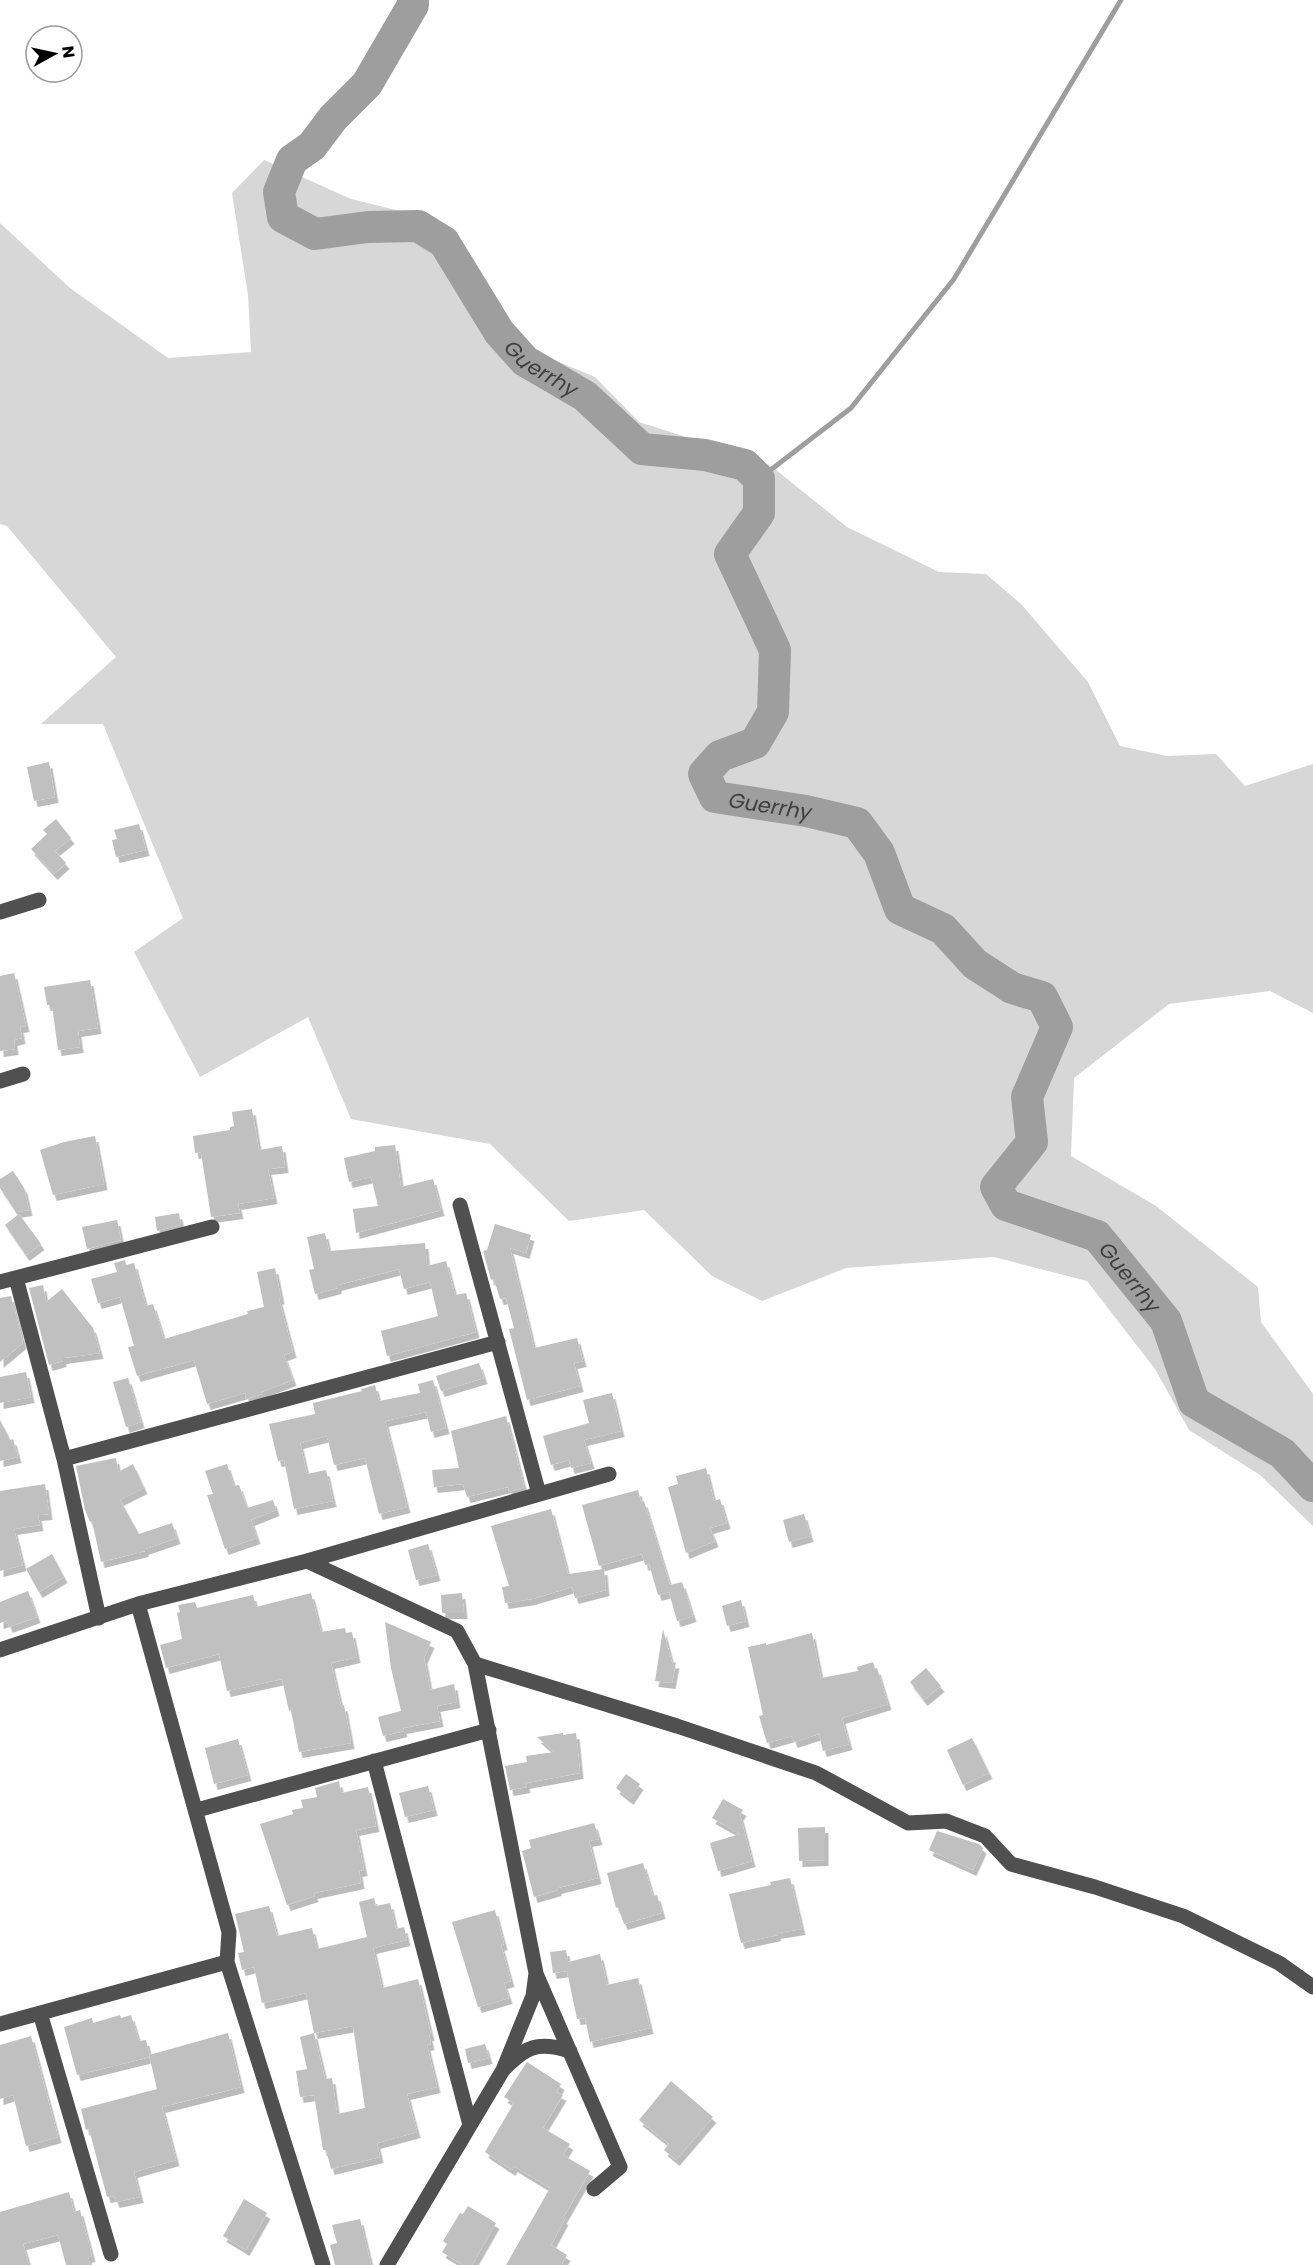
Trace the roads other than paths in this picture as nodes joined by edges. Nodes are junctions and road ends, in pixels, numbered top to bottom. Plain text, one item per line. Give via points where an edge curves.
1 (39, 900) dead end
2 (0, 912) edge
3 (23, 1074) dead end
4 (0, 1081) edge
5 (460, 1205) dead end
6 (212, 1227) dead end
7 (16, 1278) junction
8 (0, 1282) edge
9 (498, 1342) junction
10 (64, 1459) junction
11 (609, 1474) dead end
12 (539, 1494) junction
13 (307, 1561) junction
14 (138, 1604) junction
15 (99, 1618) junction
16 (0, 1650) edge
17 (475, 1664) junction
18 (489, 1730) junction
19 (374, 1761) junction
20 (197, 1810) junction
21 (227, 1962) junction
22 (536, 1973) junction
23 (1313, 1987) edge
24 (40, 2013) junction
25 (0, 2024) edge
26 (570, 2051) junction
27 (503, 2070) junction
28 (470, 2125) junction
29 (594, 2189) dead end
30 (111, 2254) dead end
31 (323, 2265) edge
32 (387, 2265) edge

1 - 2 street
3 - 4 street
5 - 9 street
6 - 7 street
7 - 8 street
7 - 10 street
9 - 10 street
9 - 12 street
10 - 15 street
11 - 12 street
12 - 13 street
13 - 14 street
13 - 17 street via 457,1631
14 - 15 street
14 - 20 street
15 - 16 street
17 - 18 street
17 - 23 street via 816,1773 908,1823 946,1821 985,1836 1011,1864 1182,1916 1279,1963
18 - 19 street
18 - 22 street
19 - 20 street
19 - 28 street
20 - 21 street via 229,1932
21 - 24 street
21 - 31 street
22 - 26 street
22 - 27 street via 533,1996
24 - 25 street
24 - 30 street
26 - 27 street via 534,2046 517,2055
26 - 29 street via 620,2168
27 - 28 street
28 - 32 street

